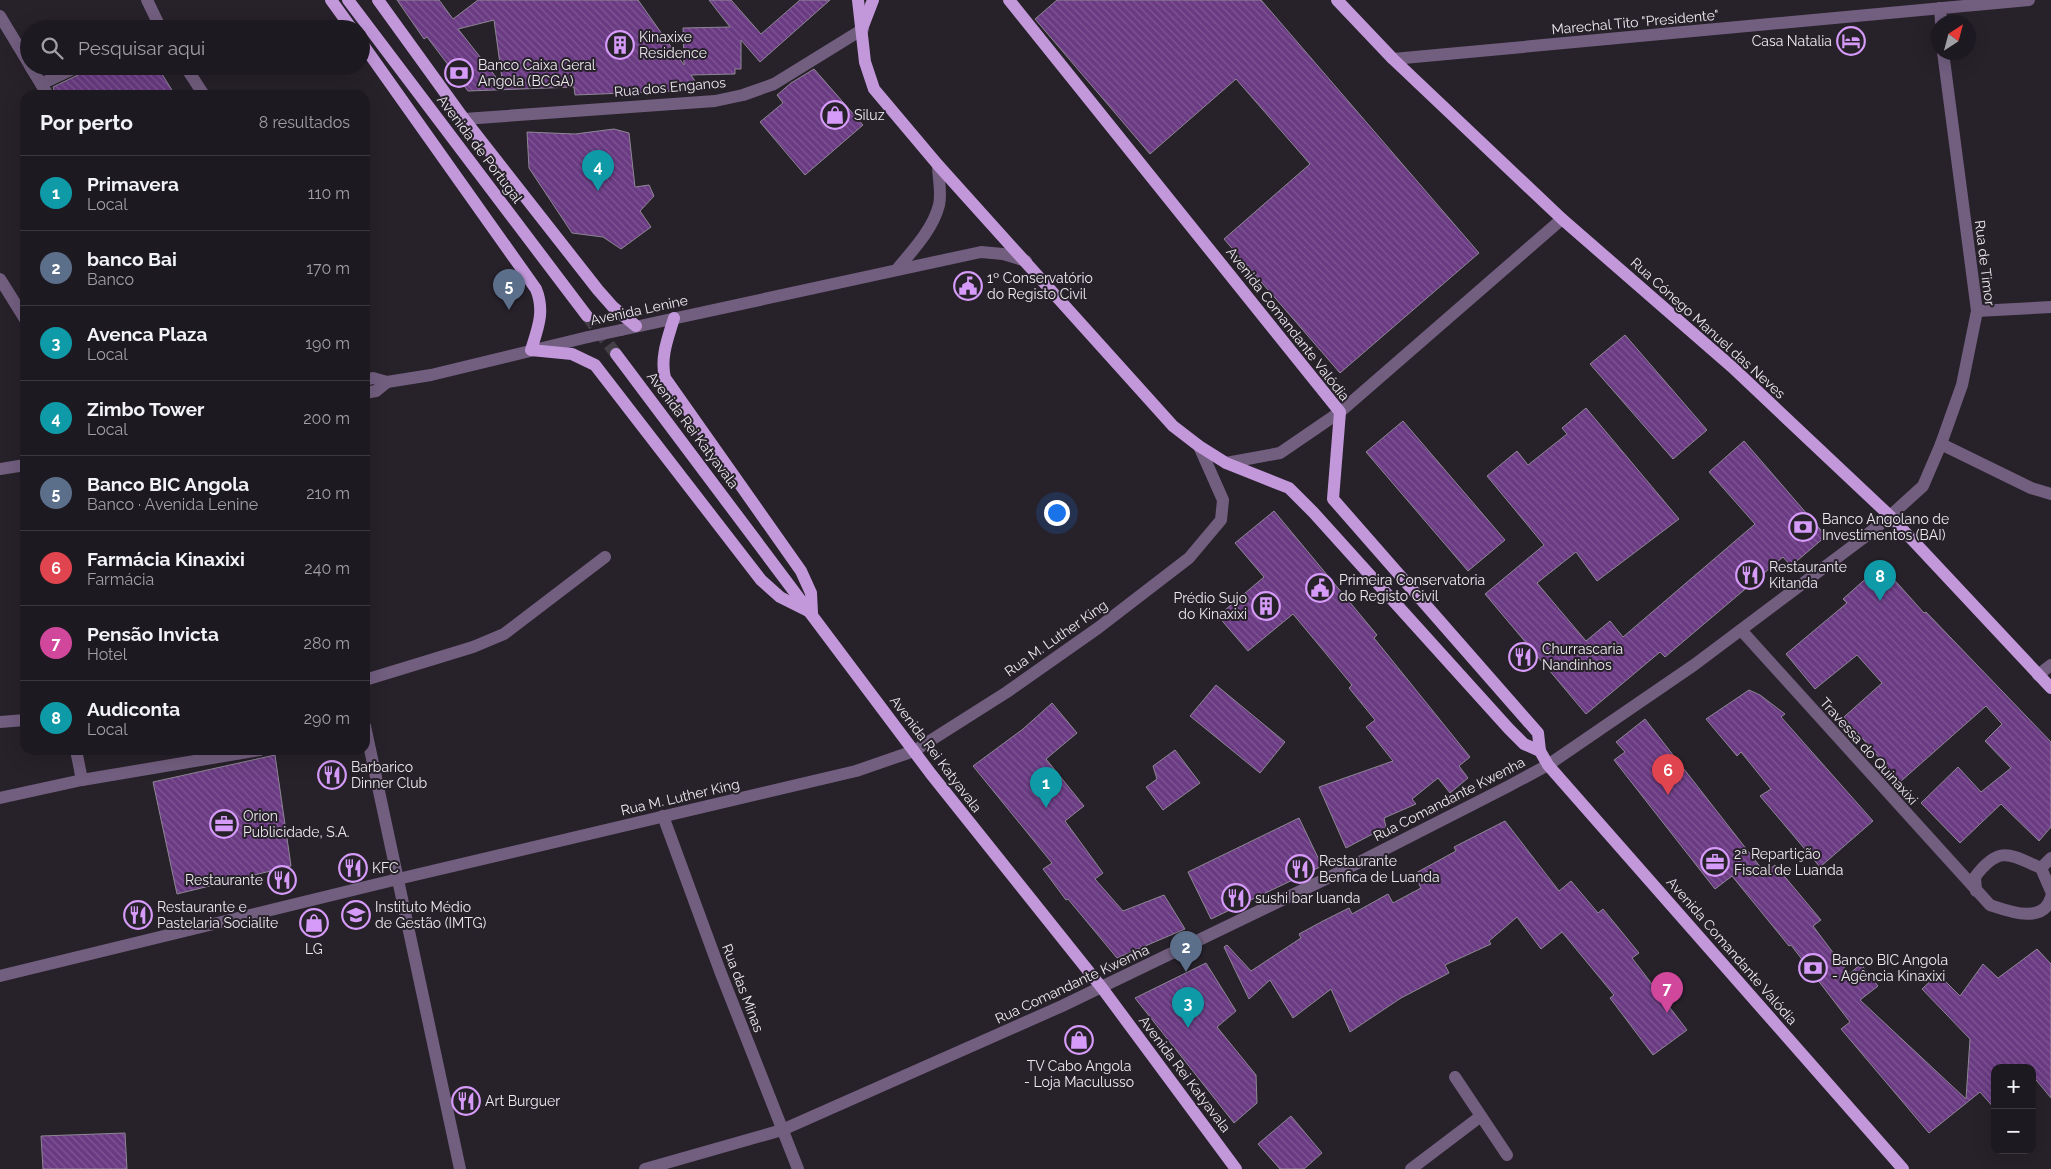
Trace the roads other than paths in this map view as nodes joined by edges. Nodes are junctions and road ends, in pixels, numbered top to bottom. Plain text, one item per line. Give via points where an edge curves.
1 (147, 0) edge
2 (331, 0) edge
3 (348, 0) edge
4 (378, 0) edge
5 (858, 0) edge
6 (873, 0) edge
7 (1009, 0) edge
8 (1337, 0) edge
9 (2029, 0) edge
10 (1940, 8) junction
11 (1940, 15) edge
12 (0, 16) edge
13 (155, 20) edge
14 (345, 20) edge
15 (363, 20) edge
16 (370, 29) edge
17 (862, 29) junction
18 (20, 49) edge
19 (370, 55) edge
20 (1392, 59) junction
21 (1944, 60) edge
22 (36, 75) edge
23 (66, 75) edge
24 (191, 75) edge
25 (44, 90) edge
26 (201, 90) edge
27 (464, 119) junction
28 (938, 165) junction
29 (1562, 219) junction
30 (1026, 261) junction
31 (898, 268) junction
32 (0, 279) edge
33 (2051, 307) edge
34 (20, 311) edge
35 (1977, 311) junction
36 (587, 316) tunnel mouth
37 (674, 318) junction
38 (636, 326) junction
39 (532, 350) junction
40 (616, 354) tunnel mouth
41 (370, 379) edge
42 (386, 382) junction
43 (370, 392) edge
44 (1340, 412) junction
45 (1941, 444) junction
46 (1199, 446) junction
47 (1226, 463) junction
48 (20, 466) edge
49 (0, 470) edge
50 (2051, 494) edge
51 (1890, 516) junction
52 (605, 557) dead end
53 (812, 613) junction
54 (1741, 630) junction
55 (2051, 665) edge
56 (2038, 675) junction
57 (370, 678) edge
58 (2051, 688) edge
59 (20, 720) edge
60 (0, 722) edge
61 (914, 751) junction
62 (1540, 751) junction
63 (370, 753) edge
64 (77, 755) edge
65 (230, 755) edge
66 (1548, 765) junction
67 (82, 780) junction
68 (0, 798) edge
69 (663, 816) junction
70 (2051, 858) edge
71 (2042, 868) junction
72 (398, 879) junction
73 (1976, 891) junction
74 (2051, 891) edge
75 (2051, 897) edge
76 (0, 976) edge
77 (1102, 988) junction
78 (1455, 1077) dead end
79 (1481, 1116) junction
80 (782, 1130) junction
81 (1507, 1155) dead end
82 (460, 1169) edge
83 (645, 1169) edge
84 (798, 1169) edge
85 (1236, 1169) edge
86 (1411, 1169) edge
87 (1903, 1169) edge

1 - 13 street
2 - 14 main road
3 - 15 main road, Avenida de Portugal
4 - 27 main road
5 - 17 main road
6 - 17 main road
7 - 44 main road, Avenida Comandante Valódia
8 - 20 main road, Rua Cónego Manuel das Neves
9 - 10 street, Marechal Tito "Presidente"
10 - 11 street
10 - 20 street, Marechal Tito "Presidente"
12 - 18 street
16 - 36 main road, Avenida de Portugal
17 - 27 street, Rua dos Enganos via 774,84 742,95 715,101
17 - 28 main road via 868,74 874,89
19 - 39 main road via 536,289 541,302 541,318
20 - 29 main road, Rua Cónego Manuel das Neves
21 - 35 street, Rua de Timor
22 - 25 street
23 - 25 street
24 - 26 street
27 - 38 main road via 598,290
28 - 30 main road
28 - 31 street via 939,204 916,246
29 - 44 street
29 - 51 main road, Rua Cónego Manuel das Neves via 1732,367
30 - 31 street, Avenida Lenine via 982,252
30 - 46 main road via 1173,426
31 - 37 street, Avenida Lenine
32 - 34 street
33 - 35 street
35 - 45 street, Rua de Timor via 1962,385
37 - 38 street, Avenida Lenine
37 - 53 main road via 664,351 662,366 665,378 801,571 811,593
38 - 39 street, Avenida Lenine, bridge
39 - 42 street, Avenida Lenine via 431,375
39 - 53 main road via 572,354 594,365 761,580 780,596
40 - 53 main road, Avenida Rei Katyavala
41 - 42 street, Avenida Lenine
42 - 43 street, Avenida Lenine
44 - 47 street via 1280,453
44 - 62 main road, Avenida Comandante Valódia via 1333,498 1538,733
45 - 50 street via 2031,488
45 - 51 street, Rua de Timor via 1923,486
46 - 47 main road
46 - 61 street, Rua M. Luther King via 1223,500 1222,520 1212,534 1188,558 1098,628 1007,692
47 - 62 main road via 1289,488 1509,729 1524,744
48 - 49 street
51 - 54 street, Rua Comandante Kwenha
51 - 56 main road, Rua Cónego Manuel das Neves
52 - 57 street via 504,634 474,647
53 - 61 main road, Avenida Rei Katyavala
54 - 66 street, Rua Comandante Kwenha
54 - 73 street, Travessa do Quinaxixi
55 - 56 street
56 - 58 main road, Rua Cónego Manuel das Neves
59 - 60 street
61 - 69 street, Rua M. Luther King via 856,771
61 - 77 main road, Avenida Rei Katyavala
62 - 66 main road, Avenida Comandante Valódia
63 - 72 street
64 - 67 street
65 - 67 street
66 - 77 street, Rua Comandante Kwenha via 1340,872
66 - 87 main road, Avenida Comandante Valódia
67 - 68 street
69 - 72 street, Rua M. Luther King
69 - 80 street, Rua das Minas
70 - 71 street
71 - 73 street via 2010,855 1993,856 1974,877
71 - 74 street
72 - 76 street, Rua M. Luther King
72 - 82 street
73 - 75 street, Travessa do Quinaxixi via 1990,905 2017,914 2041,912
77 - 80 street, Rua Comandante Kwenha
77 - 85 main road, Avenida Rei Katyavala
78 - 79 street
79 - 81 street
79 - 86 street
80 - 83 street, Rua Comandante Kwenha
80 - 84 street, Rua das Minas

